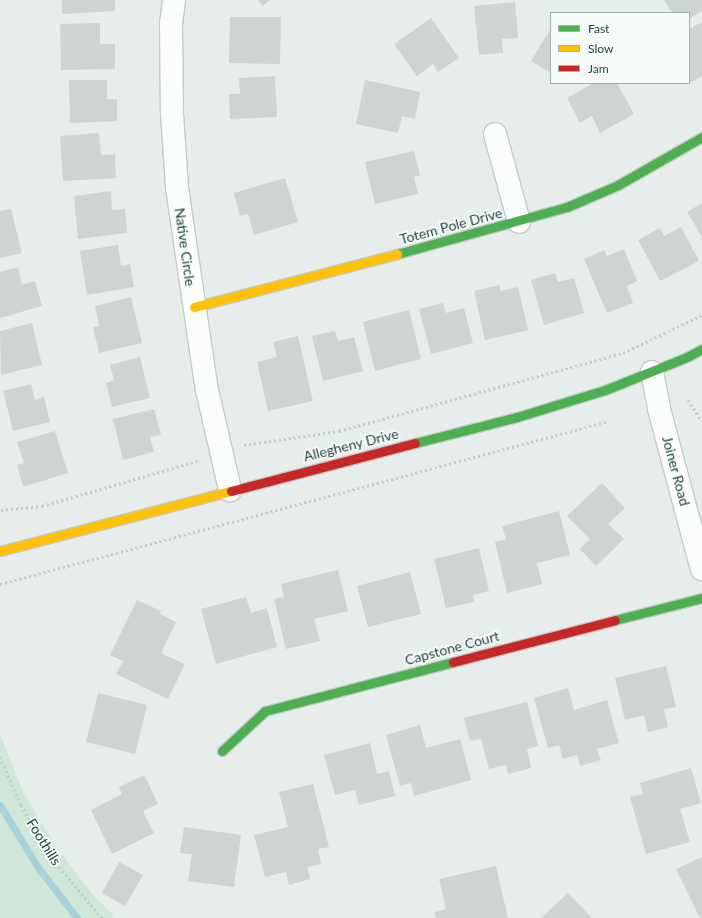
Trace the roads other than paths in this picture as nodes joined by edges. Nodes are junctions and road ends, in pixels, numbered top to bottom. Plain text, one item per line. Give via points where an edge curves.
1 (174, 0) edge
2 (495, 134) dead end
3 (702, 137) edge
4 (519, 222) junction
5 (194, 307) junction
6 (702, 349) edge
7 (652, 372) junction
8 (230, 490) junction
9 (0, 550) edge
10 (702, 569) edge
11 (702, 598) edge
12 (222, 751) dead end

1 - 5 street, Native Circle via 171,23 172,114 177,188
2 - 4 street
3 - 4 street, Totem Pole Drive via 618,185 567,207
4 - 5 street, Totem Pole Drive
5 - 8 street, Native Circle via 207,390
6 - 7 street, Allegheny Drive
7 - 8 street, Allegheny Drive via 605,390 517,417
7 - 10 street, Joiner Road via 659,409
8 - 9 street, Allegheny Drive
11 - 12 street, Capstone Court via 265,711

